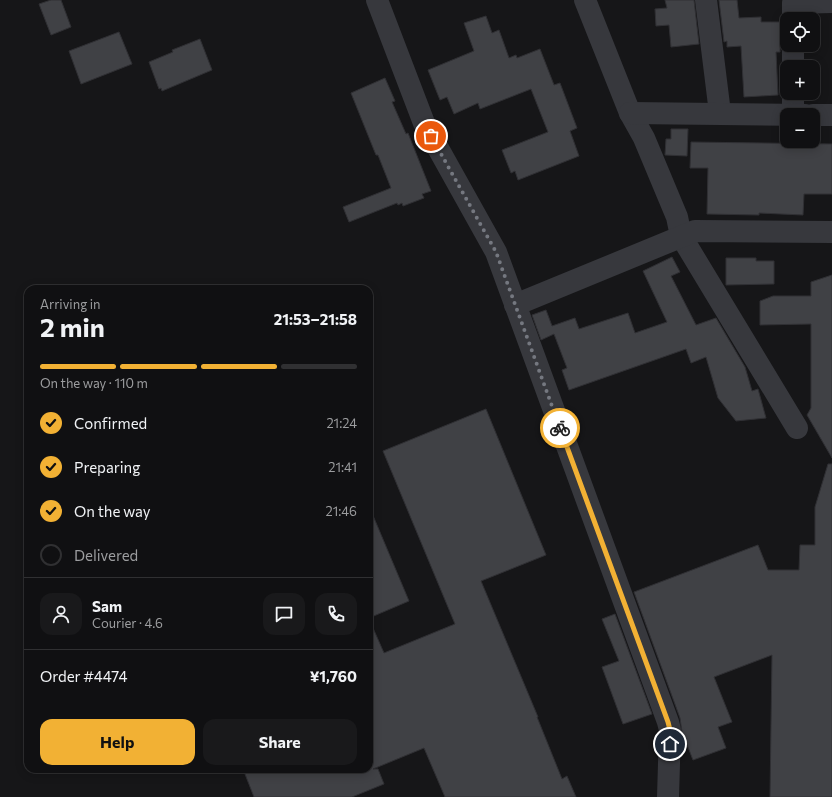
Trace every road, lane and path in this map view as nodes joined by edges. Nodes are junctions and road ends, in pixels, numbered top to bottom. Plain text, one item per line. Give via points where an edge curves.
1 (377, 0) edge
2 (585, 0) edge
3 (706, 0) edge
4 (832, 2) edge
5 (793, 12) edge
6 (630, 114) junction
7 (720, 114) junction
8 (780, 115) edge
9 (820, 115) edge
10 (832, 115) edge
11 (832, 232) edge
12 (681, 236) junction
13 (515, 305) junction
14 (797, 428) dead end
15 (668, 797) edge

1 - 13 street via 424,124 496,252
2 - 6 street
3 - 7 street
4 - 5 street via 793,3
6 - 7 street
6 - 12 street via 644,138 677,217
7 - 8 street
9 - 10 street
11 - 12 street via 695,231
12 - 13 street
12 - 14 street
13 - 15 street via 668,722

